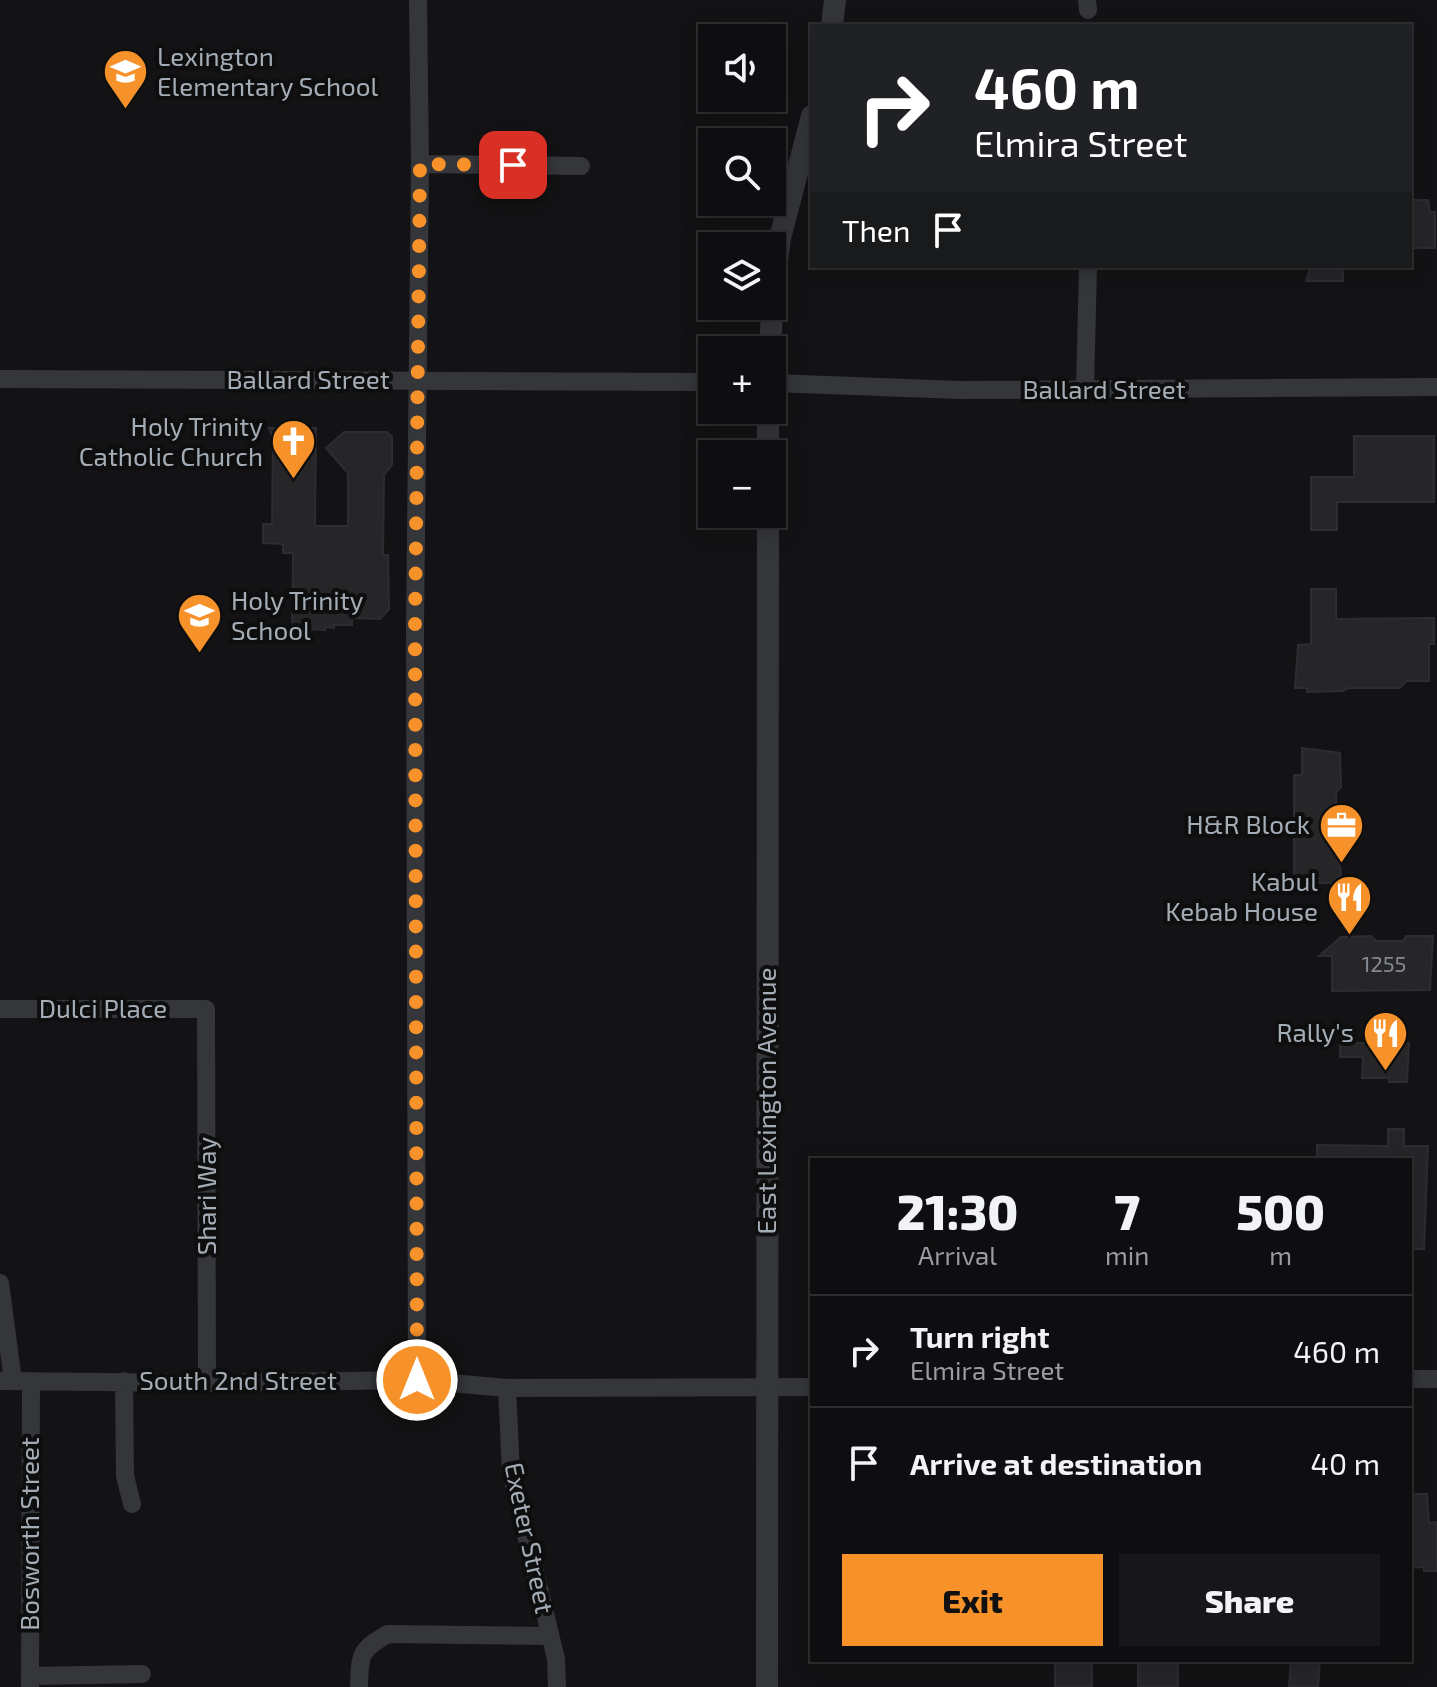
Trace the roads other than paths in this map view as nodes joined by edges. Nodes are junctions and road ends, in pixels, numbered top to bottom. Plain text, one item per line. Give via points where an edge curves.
1 (418, 0) edge
2 (835, 0) edge
3 (832, 24) edge
4 (810, 124) edge
5 (420, 164) junction
6 (581, 166) dead end
7 (1088, 268) edge
8 (771, 336) edge
9 (0, 379) edge
10 (417, 379) junction
11 (698, 382) edge
12 (786, 384) edge
13 (1437, 387) edge
14 (1085, 389) junction
15 (768, 528) edge
16 (0, 1009) edge
17 (206, 1009) joint
18 (0, 1283) edge
19 (1412, 1379) edge
20 (1437, 1379) edge
21 (417, 1380) junction
22 (14, 1381) edge
23 (124, 1381) junction
24 (207, 1383) junction
25 (810, 1387) edge
26 (507, 1388) junction
27 (766, 1388) junction
28 (132, 1504) dead end
29 (550, 1636) junction
30 (142, 1674) dead end
31 (30, 1681) edge
32 (359, 1687) edge
33 (557, 1687) edge
34 (767, 1687) edge

1 - 5 street
2 - 3 street
4 - 8 street via 780,238
5 - 6 street
5 - 10 street
7 - 14 street
9 - 10 street, Ballard Street
10 - 11 street, Ballard Street
10 - 21 street
12 - 14 street, Ballard Street
13 - 14 street, Ballard Street
15 - 27 street, East Lexington Avenue
16 - 17 street, Dulci Place
17 - 24 street, Shari Way
18 - 22 street, Bosworth Street
19 - 20 street
21 - 24 street, South 2nd Street
21 - 26 street, South 2nd Street
22 - 23 street, South 2nd Street
22 - 31 street, Bosworth Street
23 - 24 street, South 2nd Street
23 - 28 street via 125,1476
25 - 27 street, South 2nd Street
26 - 27 street, South 2nd Street
26 - 29 street, Exeter Street via 511,1472
27 - 34 street, East Lexington Avenue
29 - 32 street via 388,1634 367,1646 360,1657
29 - 33 street, Exeter Street
30 - 31 street

